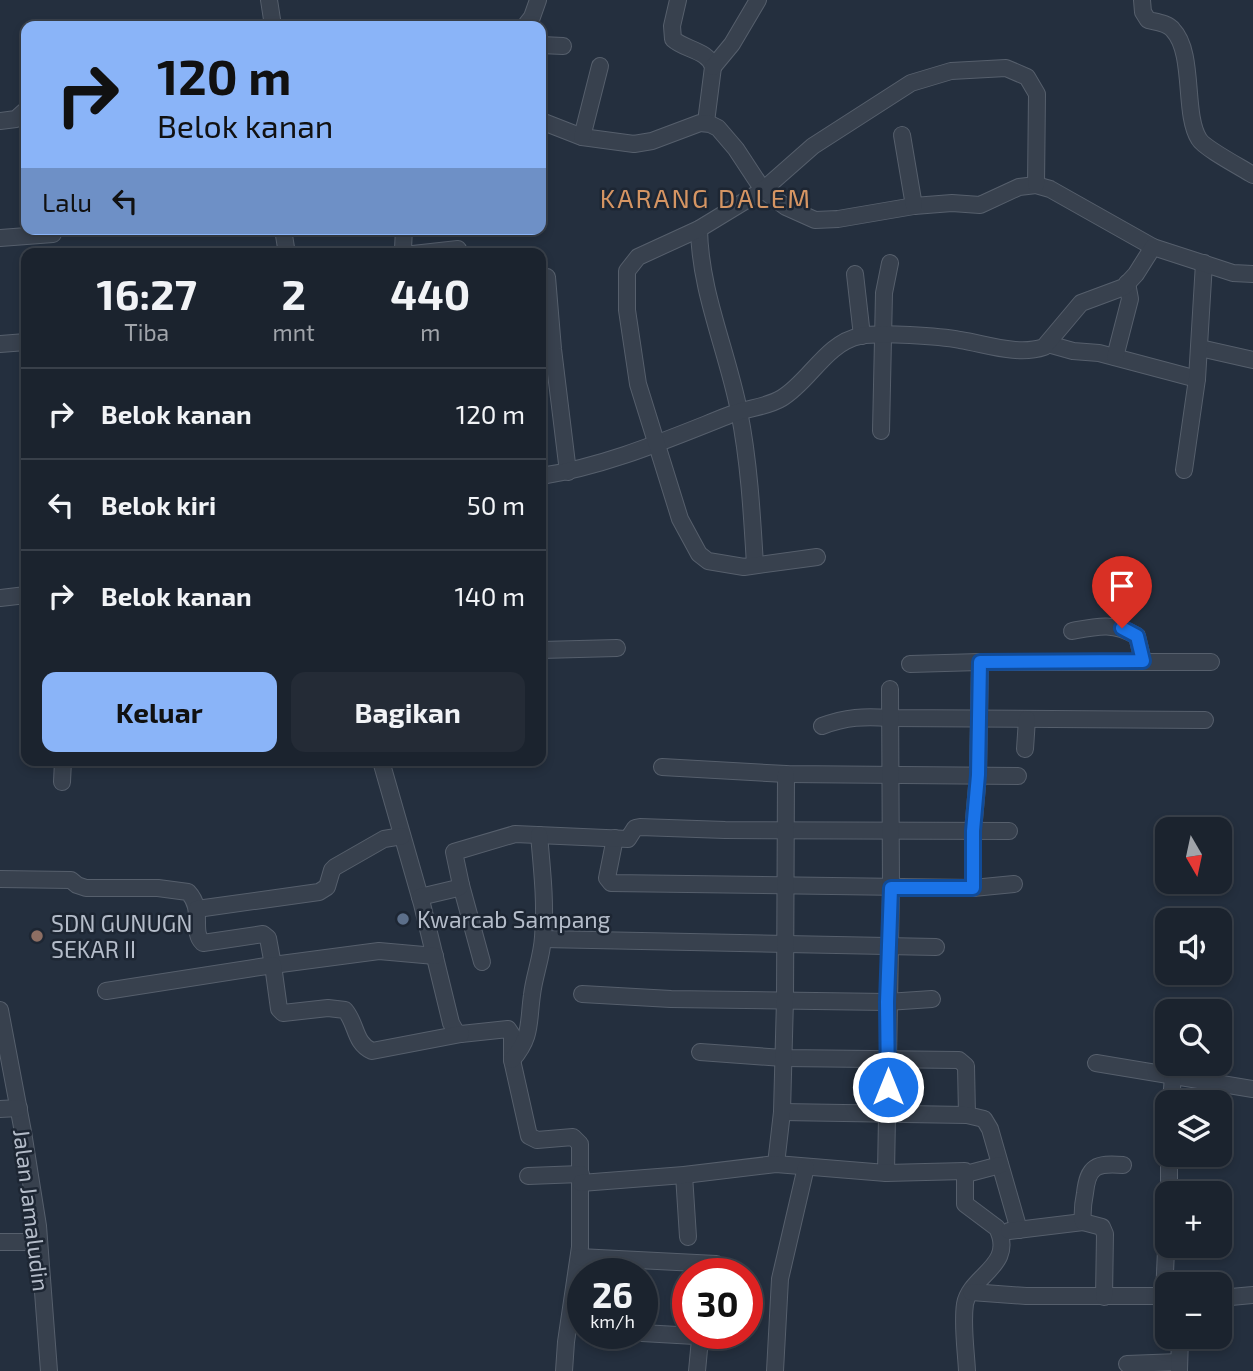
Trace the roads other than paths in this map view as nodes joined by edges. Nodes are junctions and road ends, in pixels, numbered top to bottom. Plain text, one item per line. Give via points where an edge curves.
1 (269, 0) edge
2 (538, 0) edge
3 (678, 0) edge
4 (758, 0) edge
5 (1142, 0) edge
6 (272, 21) edge
7 (528, 21) edge
8 (546, 45) edge
9 (563, 46) dead end
10 (600, 66) dead end
11 (713, 67) junction
12 (21, 114) edge
13 (0, 121) edge
14 (706, 122) junction
15 (546, 123) edge
16 (902, 135) dead end
17 (582, 137) junction
18 (1253, 175) edge
19 (1036, 186) junction
20 (763, 190) junction
21 (914, 206) junction
22 (699, 229) junction
23 (42, 235) edge
24 (0, 239) edge
25 (1153, 247) junction
26 (890, 263) dead end
27 (1204, 263) junction
28 (855, 274) dead end
29 (1253, 274) edge
30 (547, 277) dead end
31 (1127, 283) junction
32 (546, 292) edge
33 (546, 313) edge
34 (862, 335) junction
35 (882, 336) junction
36 (21, 342) edge
37 (0, 344) edge
38 (1048, 345) junction
39 (1199, 348) junction
40 (1115, 357) junction
41 (1253, 360) edge
42 (1197, 379) junction
43 (739, 411) junction
44 (881, 431) dead end
45 (656, 445) junction
46 (1184, 470) dead end
47 (568, 472) junction
48 (546, 475) edge
49 (817, 557) dead end
50 (755, 565) junction
51 (21, 596) edge
52 (0, 598) edge
53 (1072, 631) dead end
54 (617, 648) dead end
55 (546, 650) edge
56 (1143, 661) junction
57 (980, 662) junction
58 (1211, 662) dead end
59 (910, 664) dead end
60 (891, 689) dead end
61 (889, 718) junction
62 (979, 718) junction
63 (1027, 719) junction
64 (1205, 720) dead end
65 (822, 726) dead end
66 (1024, 749) dead end
67 (62, 766) edge
68 (382, 766) edge
69 (662, 767) dead end
70 (786, 774) junction
71 (890, 775) junction
72 (978, 775) junction
73 (1018, 776) dead end
74 (62, 782) dead end
75 (891, 830) junction
76 (786, 831) junction
77 (973, 831) junction
78 (1009, 831) dead end
79 (539, 835) junction
80 (402, 836) junction
81 (615, 838) junction
82 (0, 879) edge
83 (1014, 884) dead end
84 (461, 885) junction
85 (785, 887) junction
86 (891, 888) junction
87 (973, 888) junction
88 (420, 897) junction
89 (197, 909) junction
90 (543, 939) junction
91 (784, 945) junction
92 (888, 945) junction
93 (936, 947) dead end
94 (435, 956) junction
95 (482, 962) dead end
96 (273, 965) junction
97 (106, 991) dead end
98 (582, 994) dead end
99 (785, 999) junction
100 (932, 999) dead end
101 (887, 1002) junction
102 (0, 1010) edge
103 (461, 1034) junction
104 (700, 1052) dead end
105 (783, 1058) junction
106 (512, 1060) junction
107 (888, 1060) junction
108 (1096, 1063) dead end
109 (1155, 1073) edge
110 (1174, 1076) joint
111 (1253, 1089) edge
112 (1172, 1090) edge
113 (19, 1108) junction
114 (0, 1110) edge
115 (782, 1112) junction
116 (888, 1114) junction
117 (967, 1115) junction
118 (776, 1164) junction
119 (1000, 1165) junction
120 (1123, 1165) dead end
121 (806, 1167) junction
122 (886, 1173) junction
123 (966, 1174) junction
124 (684, 1175) junction
125 (528, 1176) dead end
126 (581, 1178) junction
127 (1083, 1222) junction
128 (1019, 1230) junction
129 (1000, 1233) junction
130 (688, 1237) dead end
131 (0, 1242) edge
132 (39, 1242) junction
133 (579, 1256) joint
134 (672, 1261) edge
135 (971, 1292) junction
136 (1253, 1295) edge
137 (1155, 1296) edge
138 (1104, 1297) junction
139 (1232, 1297) edge
140 (658, 1334) edge
141 (570, 1349) edge
142 (1127, 1364) dead end
143 (1179, 1366) edge
144 (49, 1371) edge
145 (564, 1371) edge
146 (697, 1371) edge
147 (775, 1371) edge
148 (967, 1371) edge

1 - 6 street
2 - 7 street
3 - 11 street via 673,39 705,55
4 - 11 street
5 - 18 street via 1148,20 1173,30 1181,46 1193,127 1200,142
8 - 9 street
10 - 17 street
11 - 14 street
12 - 13 street
14 - 17 street via 634,144
14 - 20 street via 718,128 736,149
15 - 17 street
16 - 21 street
19 - 20 street via 1037,94 1027,77 1006,68 951,71 911,83 813,146
19 - 21 street via 1013,189 986,204
19 - 25 street via 1050,189
20 - 21 street via 815,220
20 - 22 street
22 - 43 street via 707,295
22 - 45 street via 638,257 626,271 638,384
23 - 24 street
25 - 27 street
25 - 31 street
26 - 35 street
27 - 29 street
27 - 39 street
28 - 34 street
30 - 32 street
31 - 38 street via 1081,303
31 - 40 street via 1130,299
33 - 47 street
34 - 35 street
34 - 43 street via 844,341 780,400
35 - 38 street via 956,339 1017,349
35 - 44 street
36 - 37 street
38 - 40 street
39 - 41 street
39 - 42 street
40 - 42 street
42 - 46 street
43 - 45 street
43 - 50 street
45 - 47 street
45 - 50 street via 680,519 699,554 726,565
47 - 48 street
49 - 50 street
51 - 52 street
53 - 56 street via 1122,628 1137,636
54 - 55 street
56 - 57 street
56 - 58 street
57 - 59 street
57 - 62 street
60 - 61 street
61 - 62 street
61 - 65 street via 857,716
61 - 71 street
62 - 63 street
62 - 72 street
63 - 64 street
63 - 66 street
67 - 74 street
68 - 80 street
69 - 70 street
70 - 71 street
70 - 76 street
71 - 72 street
71 - 75 street
72 - 73 street
72 - 77 street
75 - 76 street
75 - 77 street
75 - 86 street
76 - 81 street via 640,827 628,839
76 - 85 street
77 - 78 street
77 - 87 street
79 - 81 street
79 - 84 street via 515,834 454,852
79 - 90 street
80 - 88 street
80 - 89 street via 384,839 335,867 327,887 319,892
81 - 85 street via 607,870 611,883
82 - 89 street via 71,880 86,888 188,892
83 - 87 street
84 - 88 street
84 - 95 street
85 - 86 street
85 - 91 street
86 - 87 street
86 - 92 street
88 - 94 street
89 - 96 street via 197,937 203,943 263,934 268,938
90 - 91 street
90 - 106 street via 527,1036
91 - 92 street
91 - 99 street
92 - 93 street
92 - 101 street
94 - 96 street via 379,951
94 - 103 street via 451,1023
96 - 97 street
96 - 103 street via 279,1009 284,1013 345,1010 359,1040 372,1051
98 - 99 street
99 - 101 street
99 - 105 street
100 - 101 street
101 - 107 street
102 - 113 street, Jalan Jamaludin
103 - 106 street via 508,1029
104 - 105 street
105 - 107 street
105 - 115 street
106 - 126 street via 529,1136 578,1140
107 - 116 street
107 - 117 street via 959,1060 965,1066
108 - 109 street
110 - 111 street
110 - 112 street
113 - 114 street
113 - 132 street, Jalan Jamaludin
115 - 116 street
115 - 118 street
116 - 117 street
116 - 122 street
117 - 119 street via 984,1119
118 - 121 street
118 - 124 street
119 - 123 street
119 - 128 street
120 - 127 street via 1097,1166 1089,1172
121 - 122 street
121 - 147 street via 780,1279
122 - 123 street
123 - 129 street via 965,1204
124 - 126 street
124 - 130 street
125 - 126 street
126 - 133 street
127 - 128 street
127 - 138 street via 1102,1227 1105,1234
128 - 129 street
129 - 135 street via 1000,1255
131 - 132 street
132 - 144 street, Jalan Jamaludin
133 - 134 street
135 - 138 street
135 - 148 street via 965,1304
136 - 139 street
137 - 138 street
140 - 146 street via 700,1339
141 - 145 street
142 - 143 street

